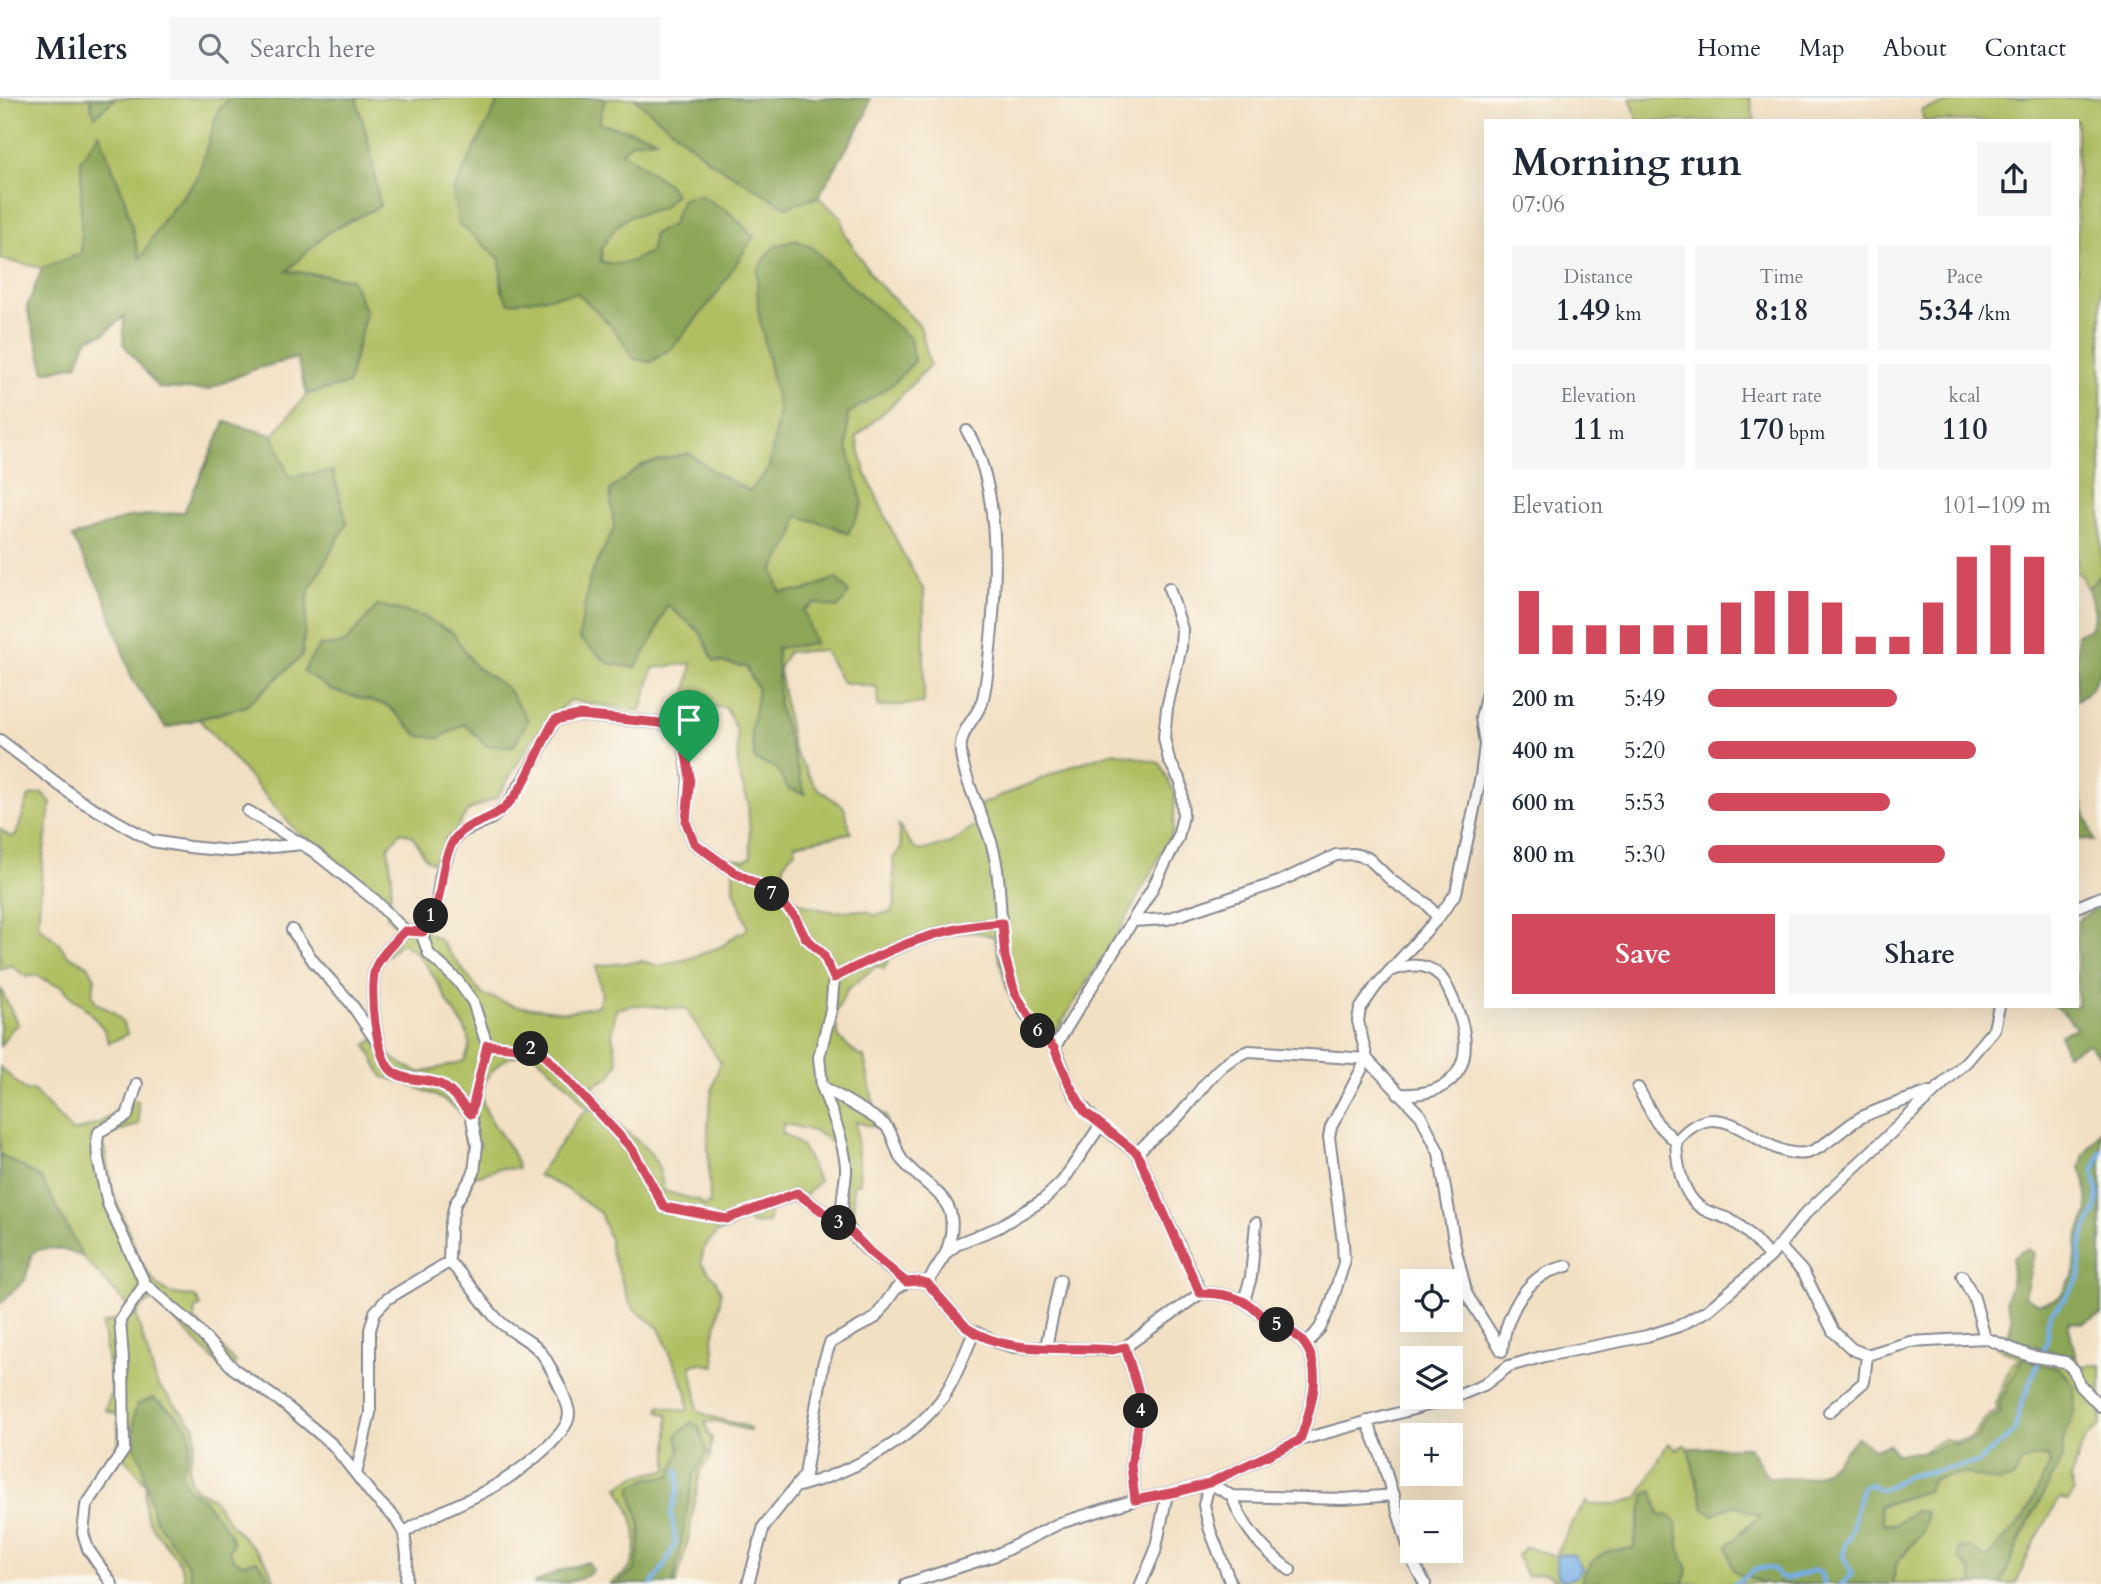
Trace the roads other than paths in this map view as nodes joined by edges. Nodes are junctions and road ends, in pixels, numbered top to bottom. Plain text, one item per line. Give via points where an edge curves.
1 (967, 431) dead end
2 (1169, 588) dead end
3 (1484, 704) edge
4 (1484, 738) edge
5 (0, 740) edge
6 (1484, 752) edge
7 (248, 811) dead end
8 (303, 844) junction
9 (2101, 897) edge
10 (2079, 905) edge
11 (1438, 918) junction
12 (1133, 921) junction
13 (1002, 923) junction
14 (292, 930) dead end
15 (405, 931) junction
16 (423, 935) junction
17 (1388, 972) junction
18 (834, 978) junction
19 (1999, 1008) edge
20 (378, 1044) junction
21 (487, 1045) junction
22 (1054, 1048) junction
23 (1367, 1059) junction
24 (137, 1084) dead end
25 (822, 1086) junction
26 (1638, 1088) dead end
27 (1934, 1091) junction
28 (1398, 1094) junction
29 (471, 1114) junction
30 (1100, 1126) junction
31 (1676, 1142) junction
32 (1137, 1153) junction
33 (1256, 1223) dead end
34 (853, 1234) junction
35 (1779, 1246) junction
36 (946, 1252) junction
37 (1770, 1257) junction
38 (449, 1262) junction
39 (1567, 1266) dead end
40 (1962, 1276) dead end
41 (1060, 1280) dead end
42 (906, 1282) junction
43 (927, 1283) junction
44 (145, 1284) junction
45 (1200, 1293) junction
46 (1244, 1301) junction
47 (974, 1333) junction
48 (1985, 1338) junction
49 (1306, 1345) junction
50 (1046, 1347) junction
51 (1125, 1347) junction
52 (1502, 1351) junction
53 (1867, 1355) junction
54 (1509, 1366) junction
55 (2101, 1406) edge
56 (1829, 1412) dead end
57 (1367, 1421) junction
58 (1300, 1440) junction
59 (356, 1474) junction
60 (1209, 1483) junction
61 (796, 1487) junction
62 (1167, 1494) junction
63 (1394, 1495) junction
64 (1231, 1496) junction
65 (1135, 1500) junction
66 (404, 1533) junction
67 (1290, 1570) dead end
68 (112, 1584) edge
69 (406, 1584) edge
70 (748, 1584) edge
71 (906, 1584) edge
72 (1141, 1584) edge
73 (1231, 1584) edge
74 (1425, 1584) edge

1 - 13 street via 984,468 996,590 981,704 961,745 999,870
2 - 12 street via 1182,629 1164,738 1181,782 1183,815 1178,838
3 - 4 street
5 - 8 street via 79,800 152,841 230,851
6 - 11 street via 1456,893
7 - 8 street
8 - 15 street via 376,901
9 - 10 street
11 - 12 street via 1368,858 1353,854 1336,855 1279,882 1167,919
11 - 17 street
12 - 22 street
13 - 18 street via 973,924 920,937
13 - 22 street via 1015,993
14 - 20 street
15 - 16 street
15 - 20 street via 375,968
16 - 18 street via 436,909 452,842 508,804 555,720 579,715 660,723 671,727 684,743 689,762 686,822 694,843 767,889 794,915 805,937 823,954
16 - 21 street via 429,954 473,1002
17 - 23 street via 1360,1009
17 - 28 street via 1416,964 1438,974 1464,1031 1459,1071 1447,1085 1414,1095
18 - 25 street via 819,1057
19 - 27 street via 1994,1029
20 - 29 street via 383,1063 394,1072 448,1089
21 - 29 street
21 - 34 street via 540,1050 632,1149 664,1207 727,1219 797,1193
22 - 30 street via 1077,1100
23 - 28 street
23 - 32 street via 1241,1054 1218,1070
23 - 49 street via 1331,1127 1344,1263 1330,1307
24 - 44 street via 127,1116 99,1132 97,1141 108,1204
25 - 34 street via 843,1145 844,1216
25 - 36 street via 887,1127 900,1157 936,1189 952,1224
26 - 31 street via 1657,1123
27 - 31 street via 1859,1119 1812,1152 1784,1152 1744,1128 1720,1121 1697,1124
27 - 35 street via 1805,1214
28 - 52 street via 1421,1116 1439,1153 1467,1295
29 - 38 street via 477,1145 474,1173 455,1204
30 - 32 street
30 - 36 street via 1062,1182 1043,1200
31 - 37 street via 1682,1181 1695,1202 1732,1220
32 - 45 street
33 - 46 street
34 - 42 street
35 - 37 street
35 - 53 street via 1804,1273 1833,1331 1852,1349
36 - 43 street
37 - 54 street via 1708,1310 1679,1326
38 - 59 street via 387,1299 375,1312 370,1330 370,1413
38 - 66 street via 498,1320 544,1356 564,1395 568,1422 520,1469 492,1488
39 - 52 street via 1545,1274 1516,1304
40 - 48 street via 1974,1298
41 - 50 street
42 - 43 street
42 - 61 street via 875,1318 830,1343 809,1461
43 - 47 street
44 - 59 street via 193,1325 234,1369 333,1445
44 - 68 street via 120,1320 124,1450 91,1497 84,1521 89,1549
45 - 46 street
45 - 51 street
46 - 49 street
47 - 50 street via 1014,1347
47 - 61 street via 942,1398 922,1422 838,1474
48 - 53 street via 1910,1342
48 - 55 street via 2030,1356 2065,1362
49 - 58 street via 1314,1382
50 - 51 street
51 - 65 street via 1142,1402 1131,1465
52 - 54 street
53 - 56 street via 1864,1382
54 - 57 street via 1484,1385 1450,1399
57 - 58 street
57 - 63 street
58 - 60 street
59 - 66 street
60 - 62 street
60 - 64 street
60 - 73 street via 1204,1506
61 - 70 street via 764,1526
62 - 65 street
62 - 72 street via 1155,1552
63 - 64 street via 1344,1499
63 - 74 street via 1413,1562
64 - 67 street via 1257,1542
65 - 71 street via 1060,1523 996,1555
66 - 69 street

